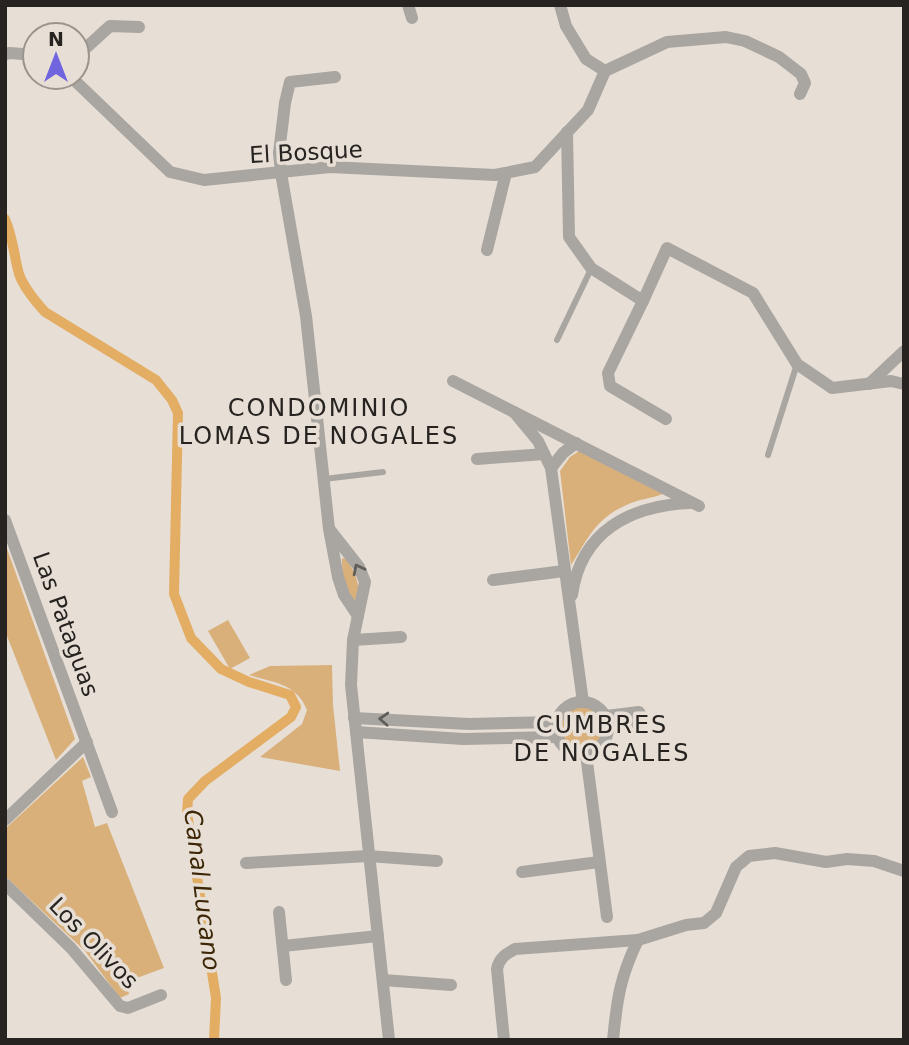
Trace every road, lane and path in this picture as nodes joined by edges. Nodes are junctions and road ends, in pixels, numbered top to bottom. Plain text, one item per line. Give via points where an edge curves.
1 (560, 5) edge
2 (139, 27) dead end
3 (91, 43) edge
4 (605, 71) junction
5 (334, 78) dead end
6 (86, 91) edge
7 (800, 94) dead end
8 (567, 132) junction
9 (281, 173) junction
10 (506, 173) junction
11 (487, 250) dead end
12 (591, 268) junction
13 (643, 301) junction
14 (557, 340) dead end
15 (904, 351) edge
16 (797, 364) junction
17 (453, 381) dead end
18 (869, 384) junction
19 (904, 384) edge
20 (514, 412) junction
21 (666, 419) dead end
22 (576, 443) junction
23 (544, 454) junction
24 (768, 455) dead end
25 (477, 459) dead end
26 (551, 468) junction
27 (383, 472) dead end
28 (324, 478) junction
29 (5, 520) edge
30 (330, 529) junction
31 (564, 571) junction
32 (493, 580) dead end
33 (572, 609) junction
34 (358, 616) junction
35 (401, 637) dead end
36 (353, 640) junction
37 (583, 702) junction
38 (355, 718) junction
39 (427, 722) junction
40 (557, 722) junction
41 (489, 724) junction
42 (356, 732) junction
43 (426, 737) junction
44 (558, 737) junction
45 (489, 739) junction
46 (87, 742) junction
47 (586, 754) junction
48 (112, 812) dead end
49 (5, 820) edge
50 (368, 856) junction
51 (437, 861) dead end
52 (599, 862) junction
53 (246, 863) dead end
54 (904, 871) edge
55 (522, 872) dead end
56 (5, 884) edge
57 (279, 912) dead end
58 (607, 917) dead end
59 (378, 936) junction
60 (638, 940) junction
61 (283, 946) junction
62 (286, 980) dead end
63 (383, 980) junction
64 (451, 985) dead end
65 (161, 995) dead end
66 (389, 1040) edge
67 (505, 1040) edge
68 (613, 1040) edge

1 - 4 street via 566,26 586,59
2 - 3 street via 110,26
4 - 7 street via 667,42 726,37 762,48 794,67 805,83
4 - 8 street, El Bosque via 588,110
5 - 9 street via 290,82 279,153
6 - 9 street, El Bosque via 170,172 204,180
8 - 10 street, El Bosque via 535,167
8 - 12 street via 569,237
9 - 10 street, El Bosque via 330,167
9 - 28 street via 306,316
10 - 11 street
12 - 13 street
12 - 14 lane
13 - 16 street via 667,248 752,293
13 - 21 street via 608,380 610,386
15 - 18 street
16 - 18 street via 832,388
16 - 24 lane
17 - 20 street
18 - 19 street
20 - 22 street
20 - 23 street
22 - 26 street
22 - 33 street via 694,504 637,512 604,531 580,566
23 - 25 street
23 - 26 street
26 - 31 street
27 - 28 lane
28 - 30 street
29 - 46 street, Las Pataguas
30 - 34 street via 338,577
34 -> 30 street via 364,591 362,575
31 - 32 street
31 - 33 street
33 - 37 street
34 - 36 street
35 - 36 street
36 - 38 street
37 - 40 street via 568,706
37 - 47 street via 596,706 607,721 603,744
39 -> 38 street
38 - 42 street
39 - 41 street
39 - 43 street
40 - 41 street
40 - 44 street
41 - 45 street
42 - 43 street
42 - 50 street
43 - 45 street
44 - 45 street
44 - 47 street via 567,749
46 - 48 street, Las Pataguas
46 - 49 street
47 - 52 street
50 - 51 street
50 - 53 street
50 - 59 street
52 - 55 street
52 - 58 street
54 - 60 street via 874,861 826,862 775,853 749,856 736,867 716,913 704,923
56 - 65 street, Los Olivos via 71,948 120,1006 128,1008
57 - 61 street
59 - 61 street
59 - 63 street
60 - 67 street via 515,949 505,955 496,969
60 - 68 street via 617,998
61 - 62 street
63 - 64 street
63 - 66 street

